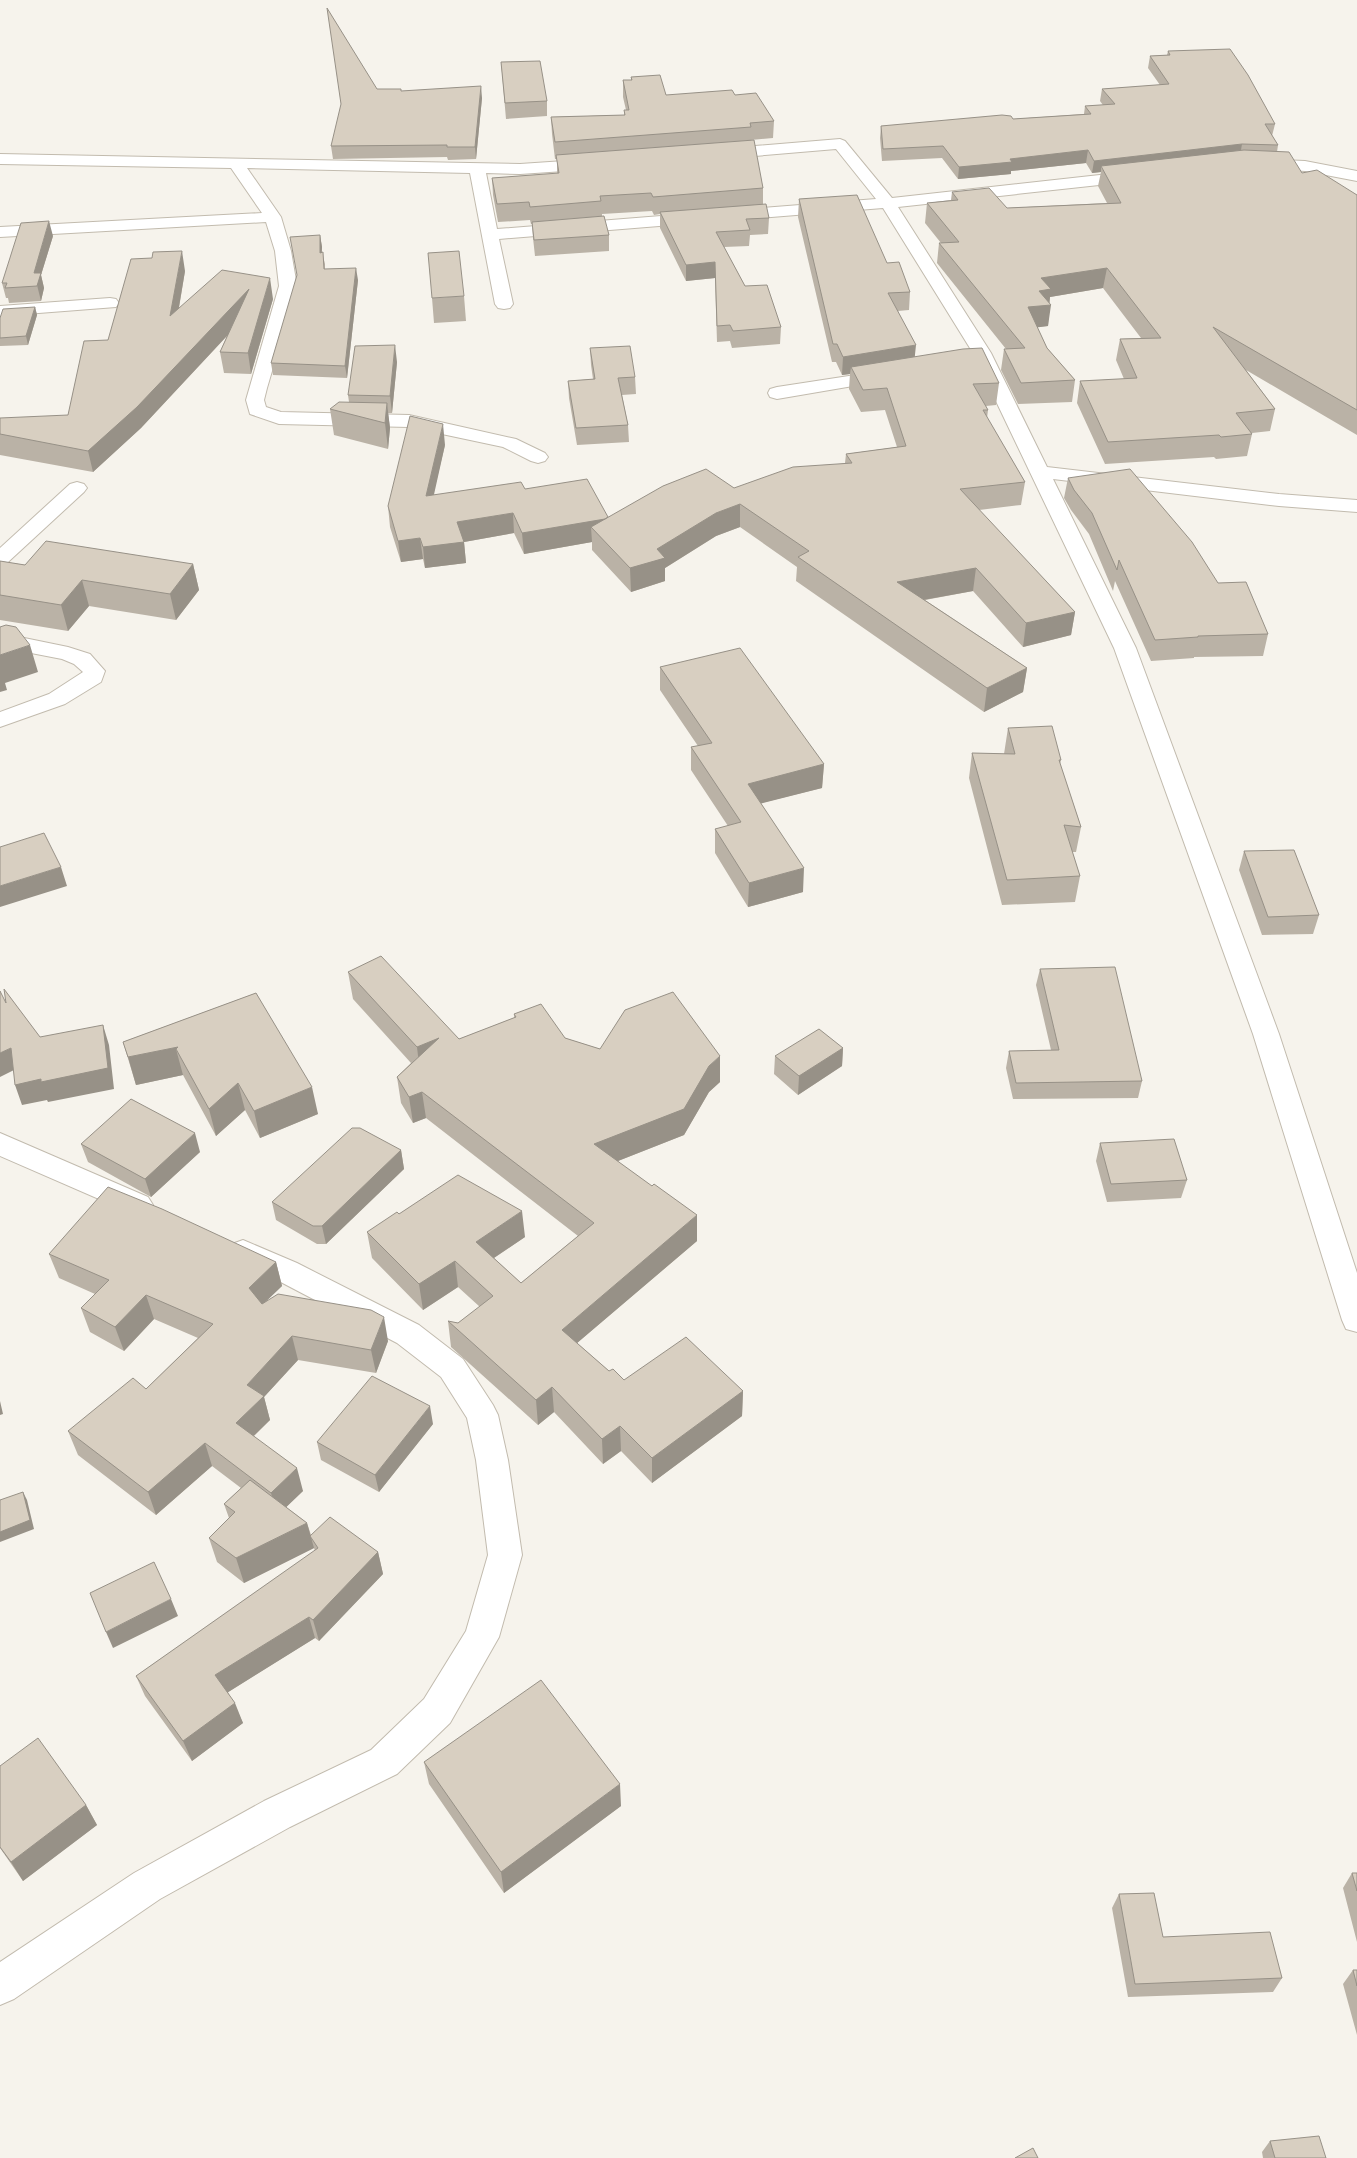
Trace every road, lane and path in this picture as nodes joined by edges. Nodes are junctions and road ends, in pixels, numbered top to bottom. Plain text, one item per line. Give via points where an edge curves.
1 (702, 155) edge
2 (0, 159) edge
3 (613, 163) edge
4 (1240, 164) edge
5 (237, 165) junction
6 (477, 169) junction
7 (1154, 174) edge
8 (1357, 176) edge
9 (888, 203) junction
10 (273, 217) junction
11 (0, 232) edge
12 (490, 234) junction
13 (110, 303) dead end
14 (504, 304) dead end
15 (0, 311) edge
16 (910, 372) edge
17 (776, 393) dead end
18 (538, 457) dead end
19 (1040, 472) junction
20 (77, 488) dead end
21 (1357, 506) edge
22 (0, 559) edge
23 (0, 640) edge
24 (0, 720) edge
25 (0, 1144) edge
26 (169, 1219) edge
27 (214, 1239) edge
28 (1357, 1320) edge
29 (0, 1985) edge

1 - 9 street via 840,144
2 - 5 street
3 - 6 street
4 - 8 street via 1305,166
5 - 6 street
5 - 10 street
6 - 12 street
7 - 9 street
9 - 12 street
9 - 19 street
10 - 11 street
10 - 18 street via 283,251 288,286 258,388 257,410 279,418 409,421 509,443
12 - 14 street
13 - 15 street
16 - 17 street
19 - 21 street
19 - 28 street via 1125,648 1266,1034
20 - 22 street
23 - 24 street via 68,654 82,659 94,671 93,677 58,700
25 - 26 street
27 - 29 street via 286,1271 408,1334 452,1368 482,1415 492,1460 505,1555 482,1637 438,1711 384,1762 277,1814 147,1886

